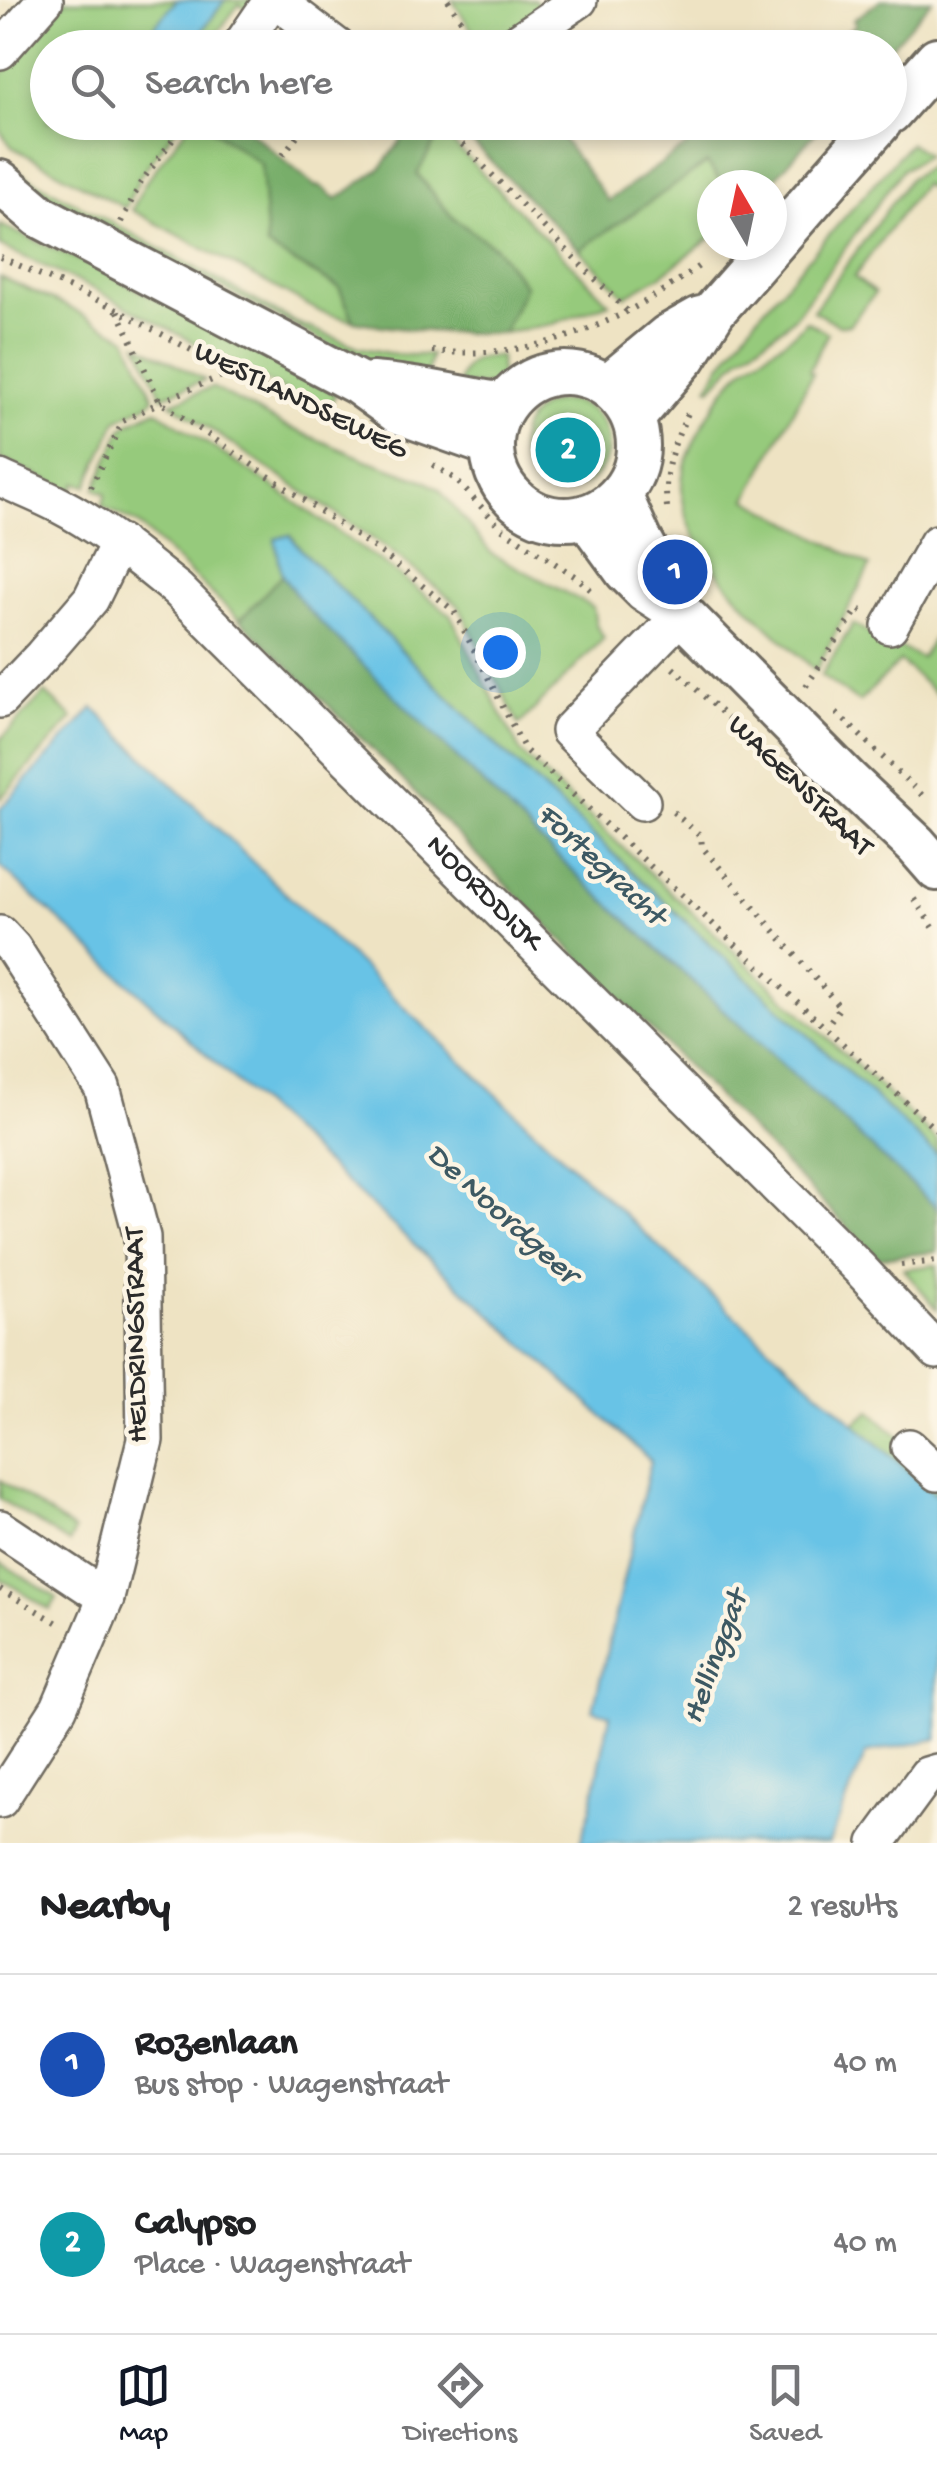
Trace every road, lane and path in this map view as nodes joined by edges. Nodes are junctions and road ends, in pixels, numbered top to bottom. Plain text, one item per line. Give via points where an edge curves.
1 (45, 0) edge
2 (274, 0) edge
3 (448, 0) edge
4 (579, 0) edge
5 (252, 30) edge
6 (315, 30) edge
7 (467, 30) edge
8 (535, 30) edge
9 (0, 51) edge
10 (937, 58) edge
11 (907, 92) edge
12 (172, 140) edge
13 (294, 140) edge
14 (458, 140) edge
15 (864, 140) edge
16 (283, 156) dead end
17 (0, 182) edge
18 (20, 214) edge
19 (120, 224) dead end
20 (787, 228) edge
21 (0, 256) edge
22 (707, 260) edge
23 (759, 260) edge
24 (118, 311) junction
25 (628, 312) junction
26 (462, 352) dead end
27 (232, 372) junction
28 (160, 402) junction
29 (620, 402) junction
30 (690, 408) dead end
31 (498, 425) junction
32 (375, 441) dead end
33 (417, 459) dead end
34 (0, 478) edge
35 (603, 506) junction
36 (77, 516) junction
37 (669, 521) dead end
38 (119, 542) junction
39 (937, 543) edge
40 (594, 592) dead end
41 (682, 614) junction
42 (890, 626) joint
43 (651, 648) junction
44 (806, 686) dead end
45 (0, 700) edge
46 (748, 737) dead end
47 (642, 802) joint
48 (923, 881) edge
49 (937, 933) edge
50 (0, 934) edge
51 (826, 1027) junction
52 (937, 1130) edge
53 (937, 1352) edge
54 (909, 1447) dead end
55 (937, 1472) edge
56 (0, 1528) edge
57 (0, 1589) edge
58 (106, 1598) junction
59 (88, 1641) junction
60 (937, 1772) edge
61 (0, 1800) edge
62 (878, 1843) edge

1 - 9 street
2 - 5 street
2 - 6 street
3 - 7 path
4 - 8 street
10 - 11 street
12 - 19 path
13 - 16 path
14 - 25 path
15 - 20 street
17 - 18 street, WESTLANDSEWEG
18 - 31 street, WESTLANDSEWEG via 358,383 411,387
21 - 24 path, WESTLANDSEWEG
22 - 25 path
23 - 29 street via 714,310 685,358
24 - 27 path, WESTLANDSEWEG
24 - 28 path
25 - 26 path via 556,341
27 - 28 path
27 - 32 path, WESTLANDSEWEG
28 - 36 path via 123,422
28 - 51 path via 383,554 454,611 525,750
29 - 31 street via 587,376 552,374 520,388
29 - 35 street via 638,444 637,458 634,472
30 - 37 path via 666,471
31 - 35 street via 495,469 516,500 548,518 574,519
33 - 40 path, WESTLANDSEWEG via 455,480 501,528
34 - 36 street, NOORDDIJK
35 - 41 street, WAGENSTRAAT via 640,539
36 - 38 street, NOORDDIJK
38 - 45 street via 91,599
38 - 53 street, NOORDDIJK via 233,643
39 - 42 street
41 - 43 street
41 - 48 street, WAGENSTRAAT via 916,845
42 - 44 path via 858,609
43 - 46 path, WAGENSTRAAT
43 - 47 street via 569,731
47 - 51 path via 651,793 701,836 702,847 840,1007
48 - 49 path
50 - 58 street, HELDRINGSTRAAT via 102,1087 142,1237 145,1440
51 - 52 path
54 - 55 street
56 - 58 street
57 - 59 path
58 - 59 street, HELDRINGSTRAAT
59 - 61 street, HELDRINGSTRAAT via 59,1708
60 - 62 street via 927,1775

